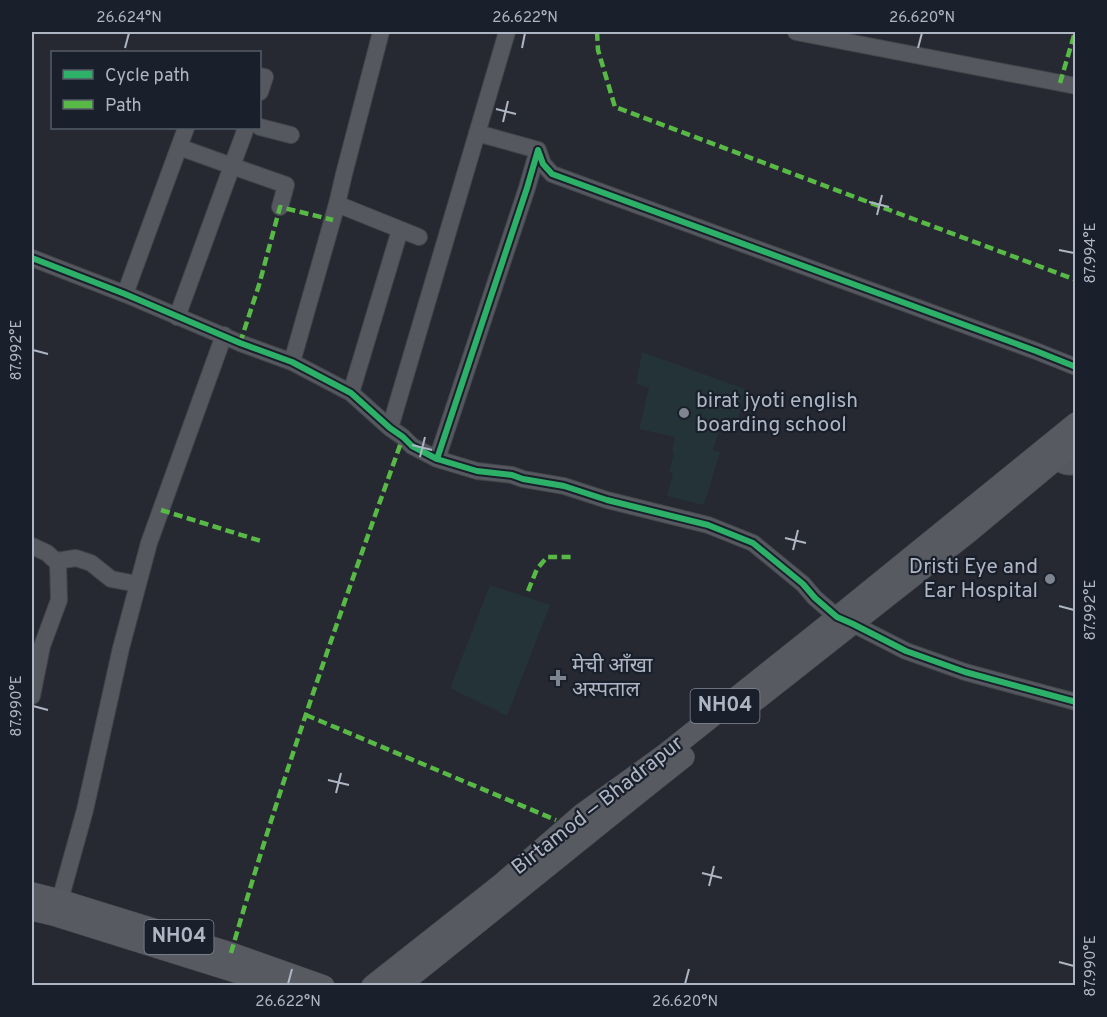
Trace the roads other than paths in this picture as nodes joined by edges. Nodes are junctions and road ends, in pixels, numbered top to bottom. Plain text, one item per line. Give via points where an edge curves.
1 (381, 32) edge
2 (507, 32) edge
3 (796, 32) edge
4 (261, 76) edge
5 (1076, 86) edge
6 (261, 89) edge
7 (261, 127) edge
8 (186, 129) edge
9 (246, 129) edge
10 (477, 132) junction
11 (291, 135) dead end
12 (179, 147) junction
13 (538, 150) junction
14 (232, 166) junction
15 (337, 204) junction
16 (280, 207) dead end
17 (400, 230) junction
18 (419, 237) dead end
19 (32, 258) edge
20 (125, 294) junction
21 (177, 317) junction
22 (224, 335) junction
23 (292, 362) junction
24 (1076, 368) edge
25 (351, 393) junction
26 (1076, 423) edge
27 (390, 428) junction
28 (1076, 443) edge
29 (437, 459) junction
30 (1055, 460) junction
31 (1076, 466) edge
32 (1026, 474) junction
33 (32, 546) edge
34 (56, 561) junction
35 (137, 584) junction
36 (845, 620) junction
37 (32, 696) edge
38 (1076, 702) edge
39 (667, 761) junction
40 (41, 902) edge
41 (280, 986) edge
42 (324, 986) edge
43 (372, 986) edge
44 (399, 986) edge

1 - 15 street
2 - 10 street
3 - 5 street
4 - 6 street via 265,77
7 - 11 street
8 - 12 street
9 - 14 street
10 - 13 street
10 - 27 street
12 - 14 street
12 - 20 street
13 - 24 street via 552,174
13 - 29 street
14 - 16 street via 286,185
14 - 21 street
15 - 17 street
15 - 23 street
17 - 18 street
17 - 25 street
19 - 20 street
20 - 21 street
21 - 22 street
22 - 23 street
22 - 35 street via 148,543
23 - 25 street
25 - 27 street
26 - 32 main road, Birtamod — Bhadrapur / NH04
27 - 29 street
28 - 30 main road, Birtamod — Bhadrapur / NH04
29 - 36 street via 477,471 564,486 708,525 753,543
30 - 31 street via 1068,468
30 - 32 main road, Birtamod — Bhadrapur / NH04
32 - 36 main road, Birtamod — Bhadrapur / NH04
33 - 34 street
34 - 35 street via 76,558 91,563 111,579
34 - 37 street via 59,600 42,646
35 - 40 street via 85,810
36 - 38 street via 906,651 965,672
36 - 39 main road, Birtamod — Bhadrapur / NH04
39 - 43 main road, Birtamod — Bhadrapur / NH04 via 582,814
39 - 44 main road, Birtamod — Bhadrapur / NH04
40 - 41 main road, NH04 via 64,919
40 - 42 main road, NH04 via 231,953

